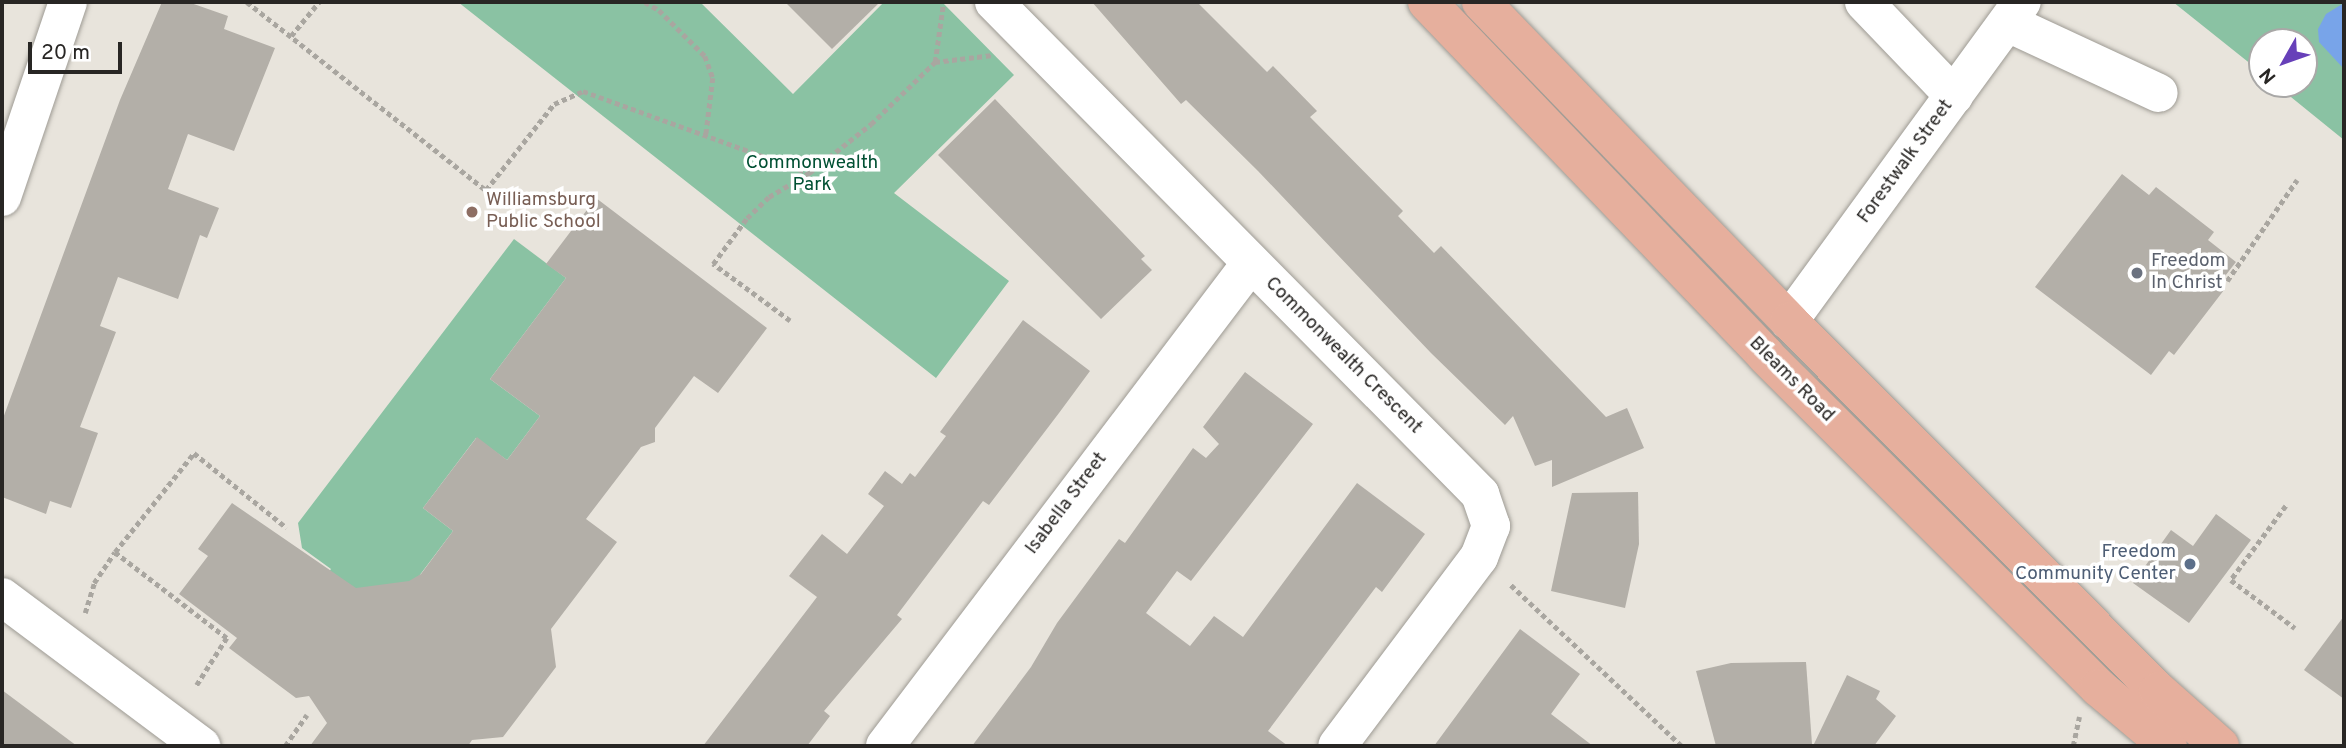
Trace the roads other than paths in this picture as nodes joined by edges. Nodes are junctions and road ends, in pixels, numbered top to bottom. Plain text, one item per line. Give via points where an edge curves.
1 (68, 2) edge
2 (994, 2) edge
3 (1427, 2) edge
4 (1481, 2) edge
5 (1864, 2) edge
6 (2015, 12) edge
7 (2159, 93) dead end
8 (1954, 96) junction
9 (2, 197) edge
10 (1251, 263) junction
11 (1788, 321) junction
12 (2, 597) edge
13 (201, 746) edge
14 (885, 746) edge
15 (1336, 746) edge
16 (2168, 746) edge
17 (2220, 746) edge

1 - 9 street
2 - 10 street, Commonwealth Crescent
3 - 16 main road, Bleams Road via 1766,356 2099,688
4 - 11 main road, Bleams Road
5 - 8 street
6 - 7 street
6 - 8 street, Forestwalk Street
8 - 11 street, Forestwalk Street
10 - 14 street, Isabella Street
10 - 15 street, Commonwealth Crescent via 1480,494 1491,527 1479,557
11 - 17 main road, Bleams Road via 2158,691
12 - 13 street

